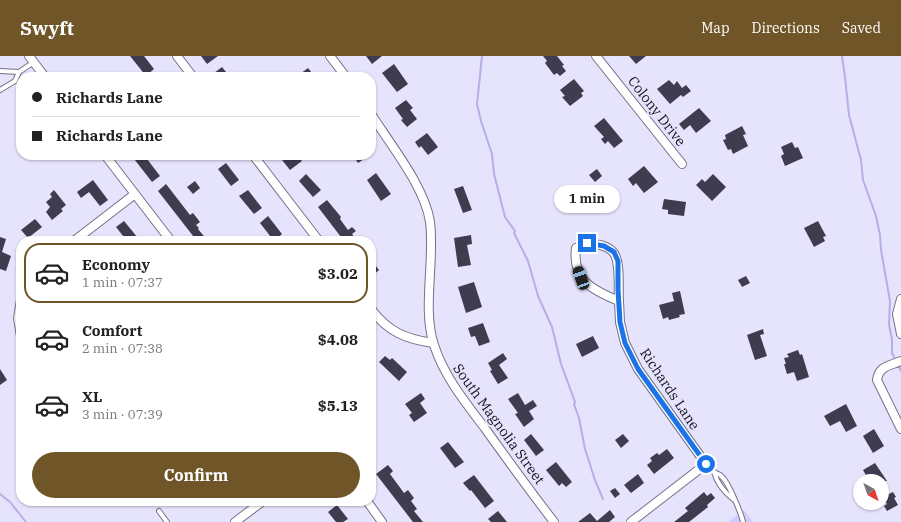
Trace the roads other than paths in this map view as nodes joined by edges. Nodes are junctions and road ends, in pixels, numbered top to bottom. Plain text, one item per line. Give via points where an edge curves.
1 (177, 56) edge
2 (330, 56) edge
3 (596, 56) edge
4 (31, 59) edge
5 (0, 72) edge
6 (19, 72) joint
7 (41, 72) edge
8 (189, 72) edge
9 (342, 72) edge
10 (16, 79) edge
11 (0, 90) edge
12 (376, 122) edge
13 (109, 160) edge
14 (257, 160) edge
15 (682, 164) dead end
16 (135, 194) junction
17 (80, 236) edge
18 (167, 236) edge
19 (315, 236) edge
20 (901, 299) edge
21 (619, 301) junction
22 (376, 315) edge
23 (901, 334) edge
24 (433, 344) junction
25 (901, 361) edge
26 (901, 429) edge
27 (706, 464) junction
28 (256, 506) edge
29 (371, 506) edge
30 (159, 511) dead end
31 (167, 522) edge
32 (235, 522) edge
33 (382, 522) edge
34 (554, 522) edge
35 (631, 522) edge
36 (743, 522) edge

1 - 8 street
2 - 9 street
3 - 15 street, Colony Drive
4 - 6 lane
4 - 7 street
5 - 6 lane
10 - 11 lane
12 - 24 street, South Magnolia Street via 420,193 430,221 429,317
13 - 16 street
14 - 19 street
16 - 17 street
16 - 18 street
20 - 23 street via 897,314
21 - 21 street, Richards Lane via 596,291 581,278 574,260 576,248 587,243 604,246 614,252 618,261
21 - 27 street, Richards Lane via 625,343 638,369
22 - 24 street via 387,327 402,336
24 - 34 street, South Magnolia Street via 441,366 449,378
25 - 26 street via 883,368 878,373 877,380
27 - 35 street
27 - 36 lane via 722,476 731,490
28 - 32 street
29 - 33 street
30 - 31 lane

